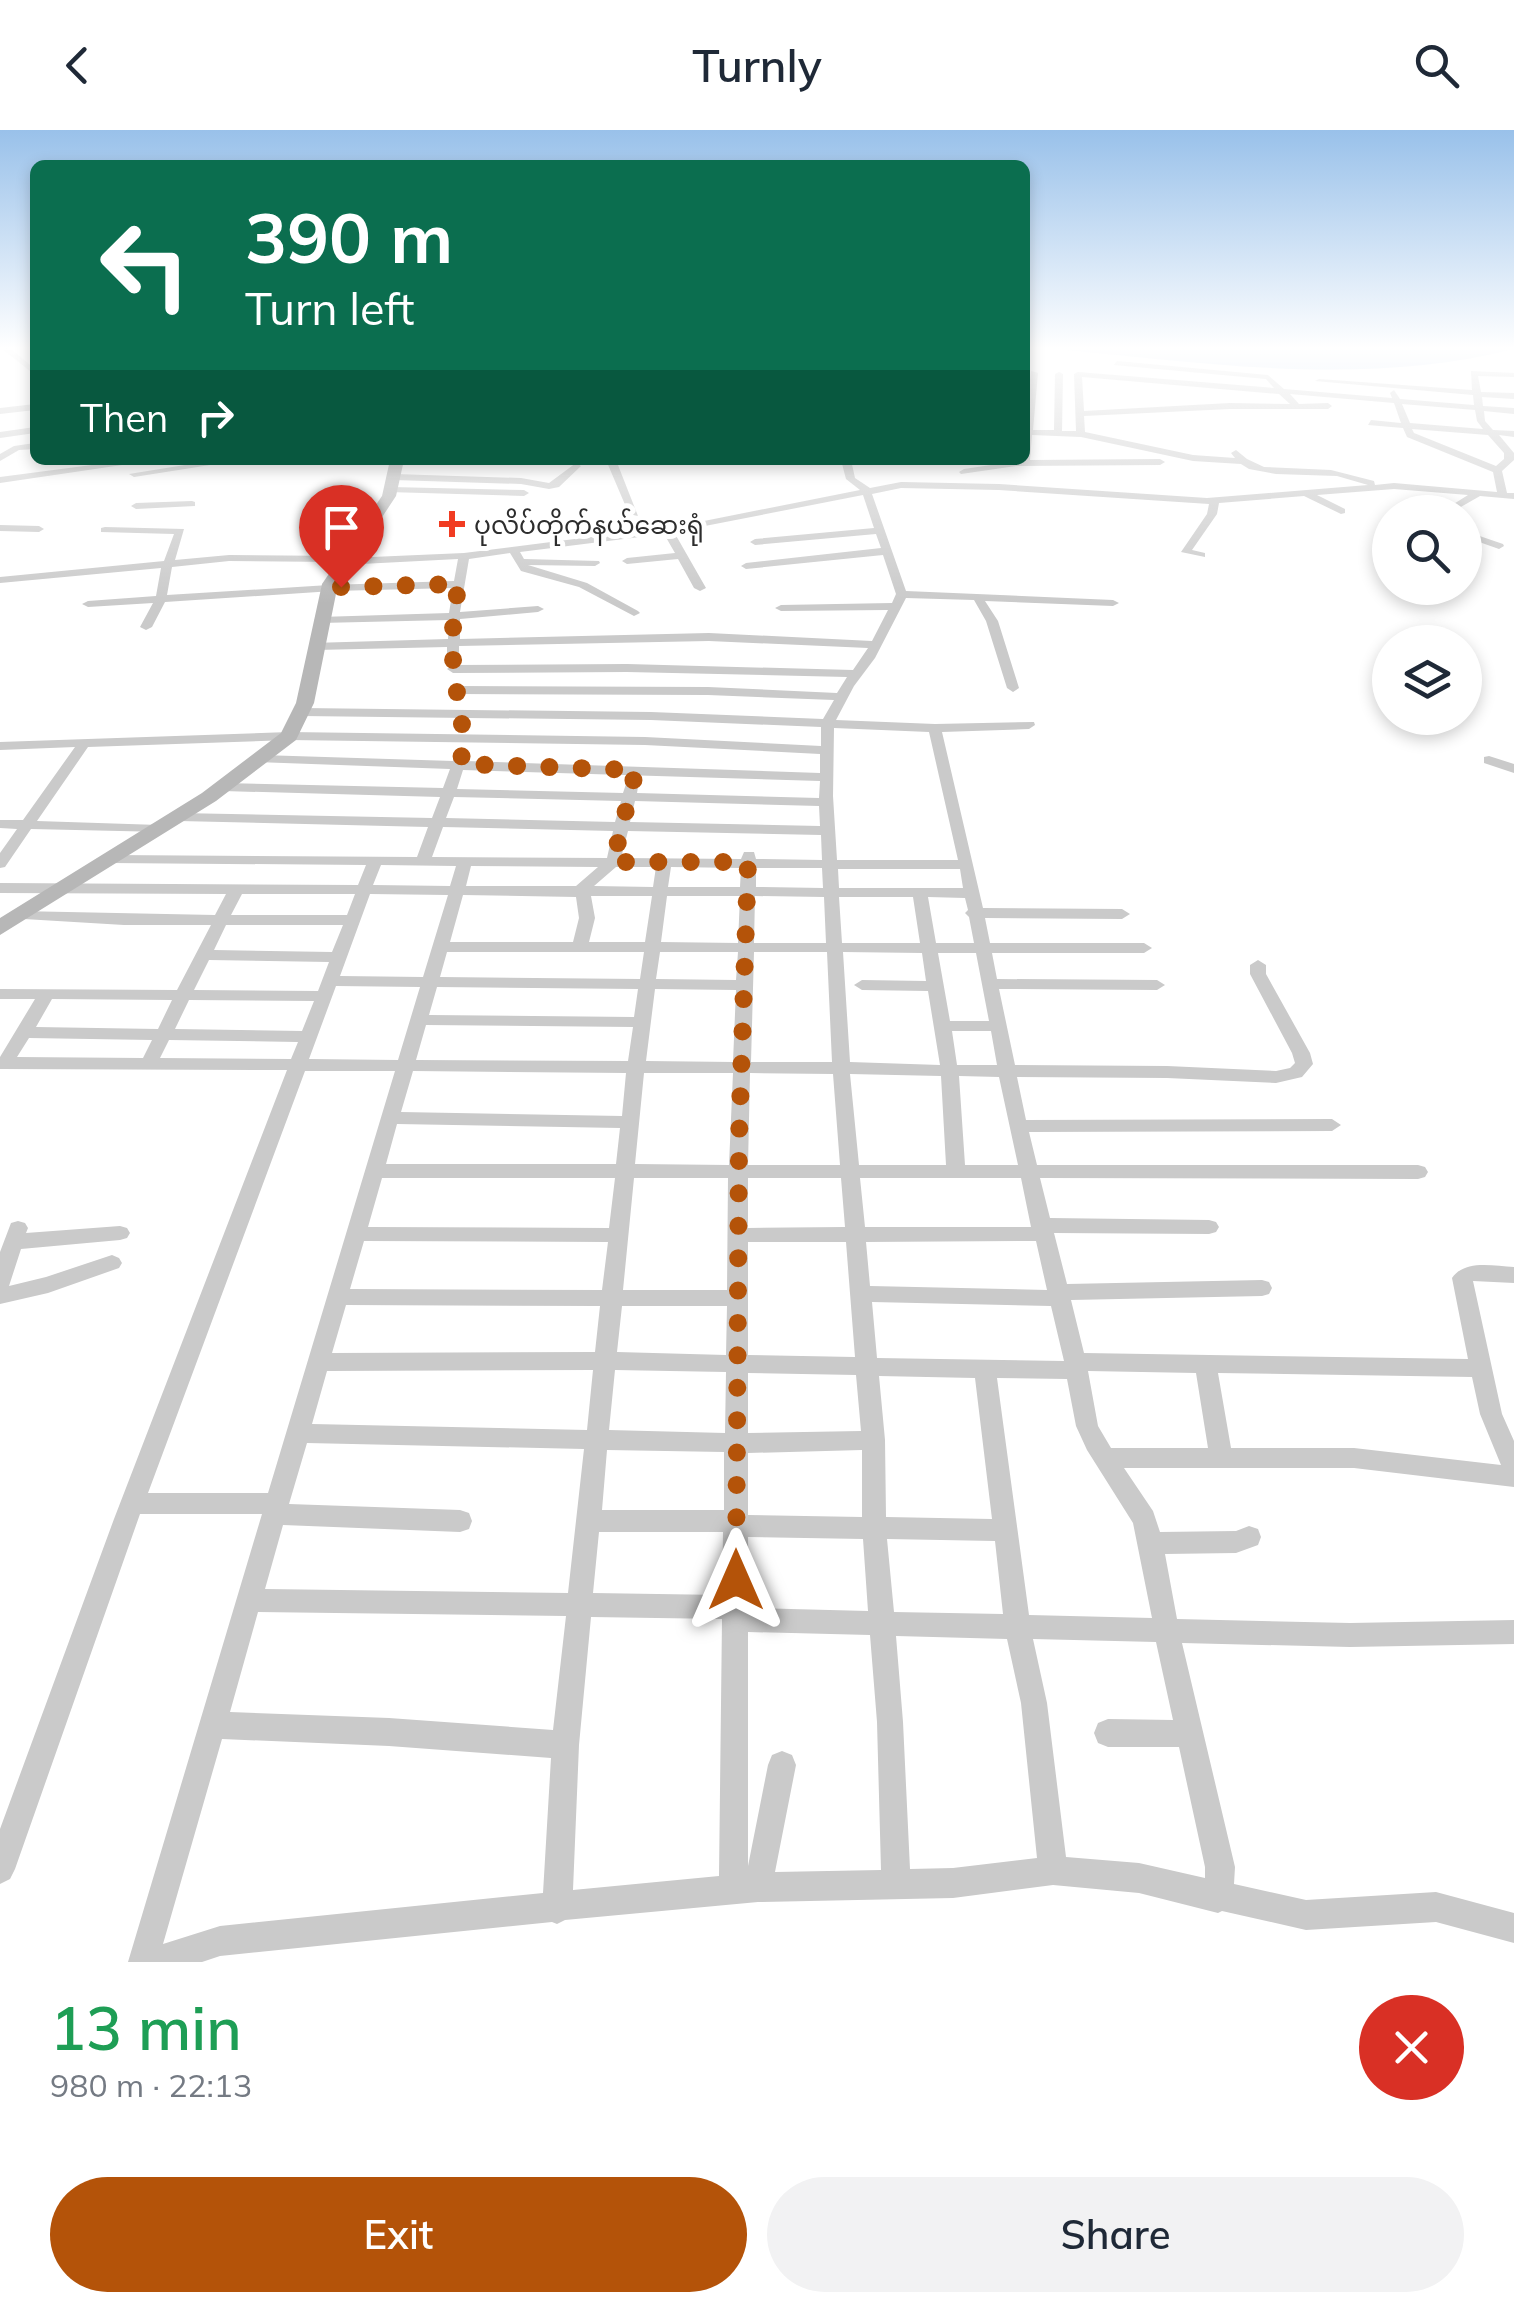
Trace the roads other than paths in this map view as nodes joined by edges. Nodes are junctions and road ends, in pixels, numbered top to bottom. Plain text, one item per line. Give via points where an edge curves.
1 (1069, 433) edge
2 (1415, 433) edge
3 (1437, 433) edge
4 (1492, 433) edge
5 (1081, 434) joint
6 (1500, 441) junction
7 (0, 443) edge
8 (30, 447) edge
9 (17, 448) junction
10 (1512, 454) edge
11 (0, 458) edge
12 (1160, 462) dead end
13 (1030, 463) edge
14 (82, 465) edge
15 (167, 465) edge
16 (614, 465) edge
17 (847, 465) edge
18 (963, 465) edge
19 (1011, 465) edge
20 (576, 466) dead end
21 (1497, 470) junction
22 (964, 472) junction
23 (134, 474) dead end
24 (394, 476) edge
25 (0, 480) edge
26 (975, 486) junction
27 (1379, 486) junction
28 (866, 490) junction
29 (1478, 492) junction
30 (540, 494) dead end
31 (1307, 494) junction
32 (1473, 495) edge
33 (1508, 496) edge
34 (1214, 500) junction
35 (136, 506) dead end
36 (769, 511) junction
37 (1340, 512) dead end
38 (634, 514) dead end
39 (0, 528) edge
40 (39, 529) dead end
41 (176, 529) junction
42 (105, 530) dead end
43 (667, 530) junction
44 (880, 531) junction
45 (789, 538) junction
46 (360, 539) junction
47 (775, 539) junction
48 (1482, 540) edge
49 (755, 542) dead end
50 (1499, 546) dead end
51 (538, 547) junction
52 (887, 551) junction
53 (1202, 555) dead end
54 (464, 556) junction
55 (516, 556) junction
56 (681, 556) junction
57 (343, 561) junction
58 (795, 561) junction
59 (169, 562) junction
60 (365, 562) junction
61 (594, 562) dead end
62 (627, 562) dead end
63 (548, 563) junction
64 (746, 566) dead end
65 (552, 576) junction
66 (0, 580) edge
67 (459, 584) junction
68 (700, 588) dead end
69 (329, 589) junction
70 (978, 596) junction
71 (161, 598) junction
72 (900, 600) junction
73 (1113, 603) dead end
74 (88, 604) dead end
75 (780, 608) dead end
76 (538, 609) dead end
77 (634, 613) dead end
78 (454, 616) junction
79 (320, 620) junction
80 (146, 627) dead end
81 (453, 644) junction
82 (876, 645) junction
83 (316, 646) junction
84 (652, 662) junction
85 (453, 669) junction
86 (856, 674) junction
87 (1013, 688) dead end
88 (457, 690) junction
89 (654, 691) junction
90 (842, 697) junction
91 (302, 712) junction
92 (462, 713) junction
93 (651, 716) junction
94 (828, 722) junction
95 (1028, 725) dead end
96 (935, 728) junction
97 (289, 736) junction
98 (463, 738) junction
99 (645, 742) junction
100 (83, 745) junction
101 (0, 746) edge
102 (827, 750) junction
103 (261, 759) junction
104 (1489, 760) dead end
105 (460, 764) junction
106 (1514, 768) edge
107 (636, 770) junction
108 (827, 777) junction
109 (223, 787) junction
110 (448, 794) junction
111 (628, 798) junction
112 (827, 802) junction
113 (179, 816) junction
114 (437, 823) junction
115 (0, 824) edge
116 (29, 824) junction
117 (620, 827) junction
118 (159, 829) junction
119 (829, 831) junction
120 (748, 859) junction
121 (111, 860) junction
122 (375, 861) junction
123 (423, 861) junction
124 (464, 862) junction
125 (615, 862) junction
126 (664, 862) junction
127 (0, 864) edge
128 (830, 864) junction
129 (966, 866) junction
130 (0, 888) edge
131 (65, 888) junction
132 (236, 890) junction
133 (362, 890) junction
134 (456, 892) junction
135 (660, 892) junction
136 (580, 893) junction
137 (746, 893) junction
138 (608, 894) junction
139 (831, 894) junction
140 (920, 894) junction
141 (972, 903) junction
142 (24, 914) junction
143 (1122, 914) dead end
144 (220, 920) junction
145 (350, 920) junction
146 (0, 928) edge
147 (580, 946) junction
148 (440, 947) junction
149 (652, 947) junction
150 (744, 948) junction
151 (980, 948) junction
152 (1144, 948) dead end
153 (834, 949) junction
154 (928, 950) junction
155 (202, 955) junction
156 (338, 957) junction
157 (1258, 965) dead end
158 (430, 982) junction
159 (648, 984) junction
160 (988, 984) junction
161 (743, 985) junction
162 (1157, 985) dead end
163 (862, 986) dead end
164 (933, 986) junction
165 (325, 988) junction
166 (0, 994) edge
167 (47, 994) junction
168 (181, 996) junction
169 (418, 1020) junction
170 (642, 1022) junction
171 (941, 1026) junction
172 (997, 1026) junction
173 (23, 1032) junction
174 (162, 1034) junction
175 (307, 1037) junction
176 (2, 1063) edge
177 (148, 1064) junction
178 (297, 1064) junction
179 (636, 1067) junction
180 (405, 1068) junction
181 (841, 1068) junction
182 (740, 1069) junction
183 (1007, 1072) junction
184 (950, 1073) junction
185 (389, 1118) junction
186 (630, 1122) junction
187 (1018, 1126) junction
188 (1332, 1126) dead end
189 (374, 1170) junction
190 (1028, 1170) junction
191 (956, 1171) junction
192 (850, 1172) junction
193 (1418, 1172) dead end
194 (626, 1174) junction
195 (738, 1174) junction
196 (1208, 1226) dead end
197 (1042, 1229) junction
198 (120, 1233) dead end
199 (856, 1233) junction
200 (356, 1234) junction
201 (738, 1234) junction
202 (620, 1235) junction
203 (112, 1263) dead end
204 (1514, 1276) edge
205 (0, 1284) edge
206 (1262, 1288) dead end
207 (860, 1294) junction
208 (1060, 1295) junction
209 (0, 1296) edge
210 (336, 1297) junction
211 (614, 1298) junction
212 (738, 1298) junction
213 (608, 1361) junction
214 (318, 1362) junction
215 (1205, 1362) junction
216 (738, 1364) junction
217 (866, 1366) junction
218 (1076, 1366) junction
219 (1479, 1368) junction
220 (985, 1369) junction
221 (298, 1433) junction
222 (599, 1440) junction
223 (873, 1440) junction
224 (737, 1442) junction
225 (1104, 1458) junction
226 (1220, 1458) junction
227 (1514, 1468) edge
228 (1481, 1472) junction
229 (1514, 1477) edge
230 (1514, 1492) edge
231 (132, 1503) junction
232 (275, 1509) junction
233 (460, 1521) dead end
234 (590, 1521) junction
235 (737, 1523) junction
236 (874, 1528) junction
237 (1004, 1530) junction
238 (1248, 1537) dead end
239 (1150, 1543) junction
240 (247, 1600) junction
241 (581, 1606) junction
242 (736, 1613) junction
243 (881, 1624) junction
244 (1018, 1629) junction
245 (1166, 1632) junction
246 (1514, 1632) edge
247 (212, 1725) junction
248 (1108, 1732) dead end
249 (1190, 1734) junction
250 (565, 1745) junction
251 (782, 1765) dead end
252 (0, 1870) edge
253 (1052, 1870) junction
254 (896, 1882) junction
255 (746, 1888) junction
256 (1218, 1898) junction
257 (556, 1908) junction
258 (1514, 1928) edge
259 (143, 1962) edge
260 (156, 1962) edge

1 - 5 street
2 - 21 street
3 - 6 street
4 - 6 street
5 - 27 street via 1193,458 1238,457 1261,469 1340,474
6 - 10 street
7 - 9 street
8 - 9 street
9 - 11 street
10 - 21 street
12 - 13 street
14 - 25 street
15 - 23 street
16 - 38 street
17 - 28 street via 851,479
18 - 22 street
19 - 22 street
20 - 24 street via 549,486
21 - 33 street
22 - 26 street
24 - 30 street
24 - 46 street
26 - 28 street
26 - 34 street
27 - 29 street
27 - 31 street
28 - 36 street
28 - 44 street
29 - 32 street
29 - 33 street
31 - 34 street
31 - 37 street
34 - 53 street via 1214,514 1186,552
35 - 41 street via 194,501
36 - 43 street
36 - 45 street
39 - 40 street
41 - 42 street
41 - 59 street via 180,535
43 - 51 street
43 - 56 street
44 - 45 street
44 - 52 street
45 - 47 street
46 - 57 street
46 - 60 street
47 - 49 street
47 - 58 street
48 - 50 street
51 - 55 street
51 - 63 street
52 - 58 street
52 - 72 street
54 - 55 street
54 - 60 street
54 - 67 street
55 - 63 street
55 - 65 street via 532,572
56 - 62 street
56 - 68 street
57 - 59 street
57 - 60 street
57 - 69 street
58 - 64 street
59 - 66 street
59 - 71 street
61 - 63 street
63 - 65 street
65 - 77 street
67 - 69 street
67 - 78 street
69 - 71 street
69 - 79 street
70 - 72 street
70 - 73 street
70 - 87 street
71 - 74 street
71 - 80 street
72 - 75 street
72 - 82 street
76 - 78 street
78 - 79 street
78 - 81 street
79 - 83 street
81 - 82 street via 709,637
81 - 83 street
81 - 85 street
82 - 86 street
83 - 91 street
84 - 85 street
84 - 86 street
84 - 89 street
85 - 88 street
86 - 90 street
88 - 89 street
88 - 92 street
89 - 90 street
89 - 93 street
90 - 94 street
91 - 92 street
91 - 97 street
92 - 93 street
92 - 98 street
93 - 94 street
93 - 99 street
94 - 96 street
94 - 102 street
95 - 96 street
96 - 129 street
97 - 98 street
97 - 100 street
97 - 103 street
98 - 99 street
98 - 105 street
99 - 102 street
99 - 107 street
100 - 101 street
100 - 116 street
102 - 108 street
103 - 105 street
103 - 109 street
104 - 106 street
105 - 107 street
105 - 110 street
107 - 108 street
107 - 111 street
108 - 112 street
109 - 110 street
109 - 113 street
110 - 111 street
110 - 114 street
111 - 112 street
111 - 117 street
112 - 119 street
113 - 114 street
113 - 118 street
114 - 117 street
114 - 123 street
115 - 116 street
116 - 118 street
116 - 127 street
117 - 119 street
117 - 125 street
118 - 121 street
119 - 128 street
120 - 126 street
120 - 128 street
120 - 137 street
121 - 122 street
121 - 131 street
122 - 123 street
122 - 133 street
123 - 124 street
124 - 125 street
124 - 134 street
125 - 126 street
125 - 136 street
125 - 138 street
126 - 135 street
128 - 129 street
128 - 139 street
129 - 141 street
130 - 131 street
131 - 132 street
131 - 142 street
132 - 133 street
132 - 144 street
133 - 134 street
133 - 145 street
134 - 136 street
134 - 148 street
135 - 137 street
135 - 138 street
135 - 149 street
136 - 138 street
136 - 147 street via 587,918
137 - 139 street
137 - 150 street
139 - 140 street
139 - 153 street
140 - 141 street
140 - 154 street
141 - 143 street
141 - 151 street
142 - 144 street
142 - 146 street
144 - 145 street
144 - 155 street
145 - 156 street
147 - 148 street
147 - 149 street
148 - 158 street
149 - 150 street
149 - 159 street
150 - 153 street
150 - 161 street
151 - 152 street
151 - 154 street
151 - 160 street
153 - 154 street
153 - 181 street
154 - 164 street
155 - 156 street
155 - 168 street
156 - 165 street
157 - 183 street via 1301,1053 1304,1064 1296,1074
158 - 159 street
158 - 165 street
158 - 169 street
159 - 161 street
159 - 170 street
160 - 162 street
160 - 172 street
161 - 182 street
163 - 164 street
164 - 171 street
165 - 168 street
165 - 175 street
166 - 167 street
167 - 168 street
167 - 173 street
168 - 174 street
169 - 170 street
169 - 180 street
170 - 179 street
171 - 172 street
171 - 184 street
172 - 183 street
173 - 174 street
173 - 176 street
174 - 175 street
174 - 177 street
175 - 178 street
176 - 177 street
177 - 178 street
178 - 180 street
178 - 231 street
179 - 180 street
179 - 182 street
179 - 186 street
180 - 185 street
181 - 182 street
181 - 184 street
181 - 192 street
182 - 195 street
183 - 184 street
183 - 187 street
184 - 191 street
185 - 186 street
185 - 189 street
186 - 194 street
187 - 188 street
187 - 190 street
189 - 194 street
189 - 200 street
190 - 191 street
190 - 193 street
190 - 197 street
191 - 192 street
192 - 195 street
192 - 199 street
194 - 195 street
194 - 202 street
195 - 201 street
196 - 197 street
197 - 199 street
197 - 208 street
198 - 205 street via 16,1235
199 - 201 street
199 - 207 street
200 - 202 street
200 - 210 street
201 - 212 street
202 - 211 street
203 - 209 street
204 - 219 street via 1464,1274
206 - 208 street
207 - 208 street
207 - 217 street
208 - 218 street
210 - 211 street
210 - 214 street
211 - 212 street
211 - 213 street
212 - 216 street
213 - 214 street
213 - 216 street
213 - 222 street
214 - 221 street
215 - 218 street
215 - 219 street
215 - 226 street
216 - 217 street
216 - 224 street
217 - 220 street
217 - 223 street
218 - 220 street
218 - 225 street via 1088,1426
219 - 227 street
220 - 237 street
221 - 222 street
221 - 232 street
222 - 224 street
222 - 234 street
223 - 224 street
223 - 236 street
224 - 235 street
225 - 226 street
225 - 239 street via 1144,1519
226 - 228 street via 1354,1458
228 - 229 street
228 - 230 street
231 - 232 street
231 - 252 street
232 - 233 street
232 - 240 street
234 - 235 street
234 - 241 street
235 - 236 street
235 - 242 street
236 - 237 street
236 - 243 street
237 - 244 street
238 - 239 street
239 - 245 street
240 - 241 street
240 - 247 street
241 - 242 street
241 - 250 street
242 - 243 street
242 - 255 street
243 - 244 street
243 - 254 street
244 - 245 street
244 - 253 street via 1034,1703
245 - 246 street
245 - 249 street
247 - 250 street
247 - 259 street
248 - 249 street
249 - 256 street via 1220,1867
250 - 257 street
251 - 255 street
253 - 254 street via 953,1883
253 - 256 street via 1140,1878
254 - 255 street
255 - 257 street
256 - 258 street via 1306,1915 1436,1908
257 - 260 street via 220,1941

